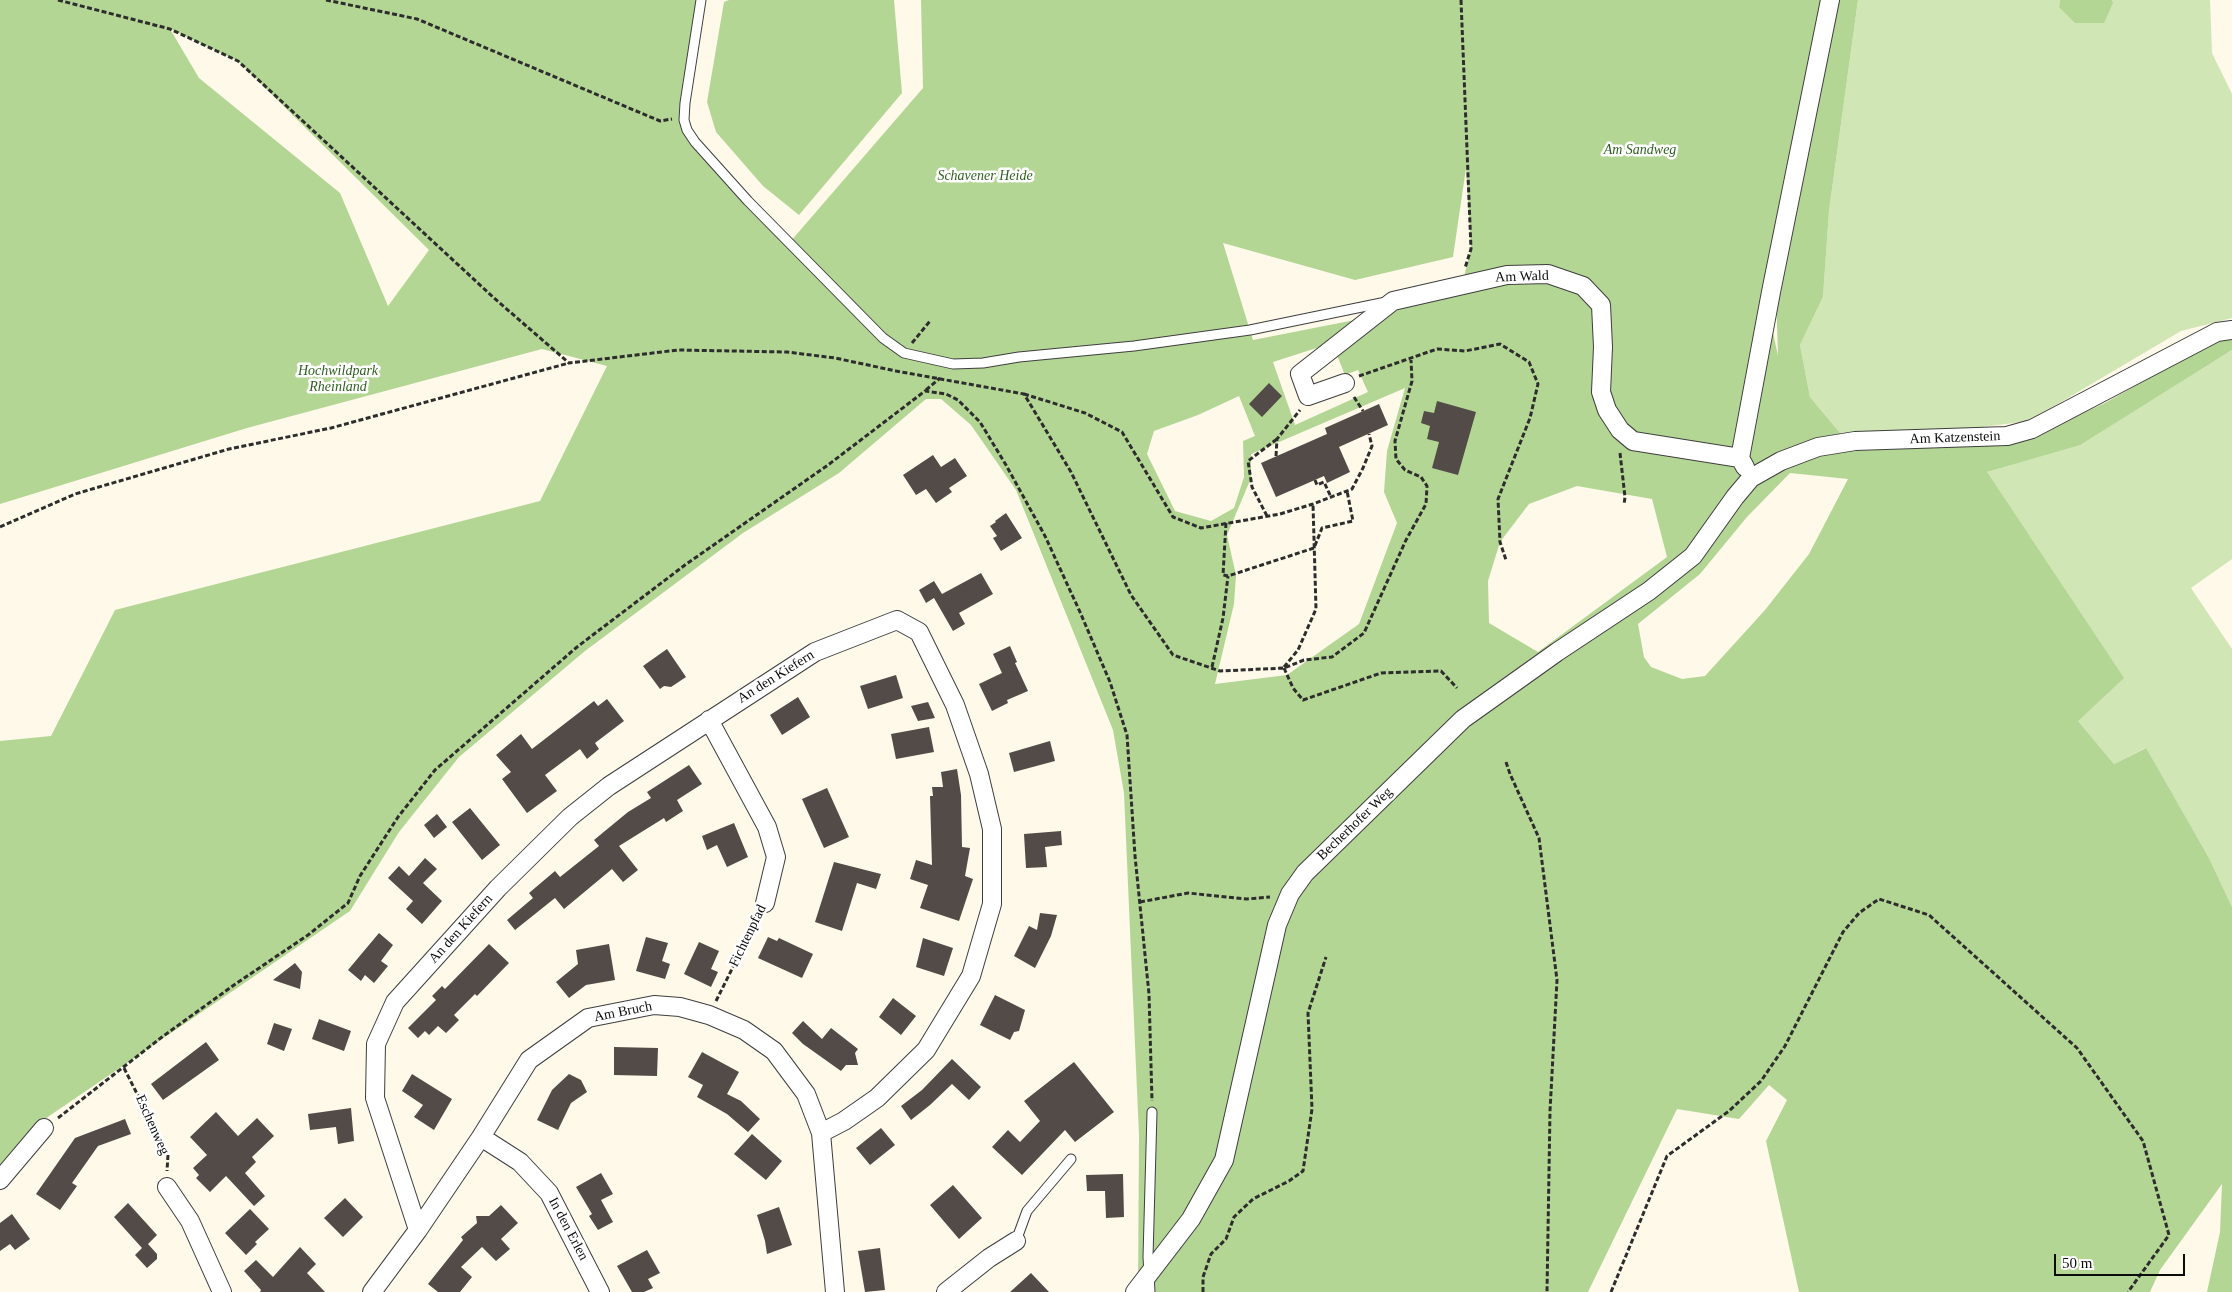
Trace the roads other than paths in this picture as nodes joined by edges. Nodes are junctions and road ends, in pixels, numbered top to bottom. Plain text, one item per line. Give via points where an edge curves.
1 (701, 0) edge
2 (1830, 0) edge
3 (1393, 301) junction
4 (2232, 330) edge
5 (1345, 383) road end
6 (1740, 458) junction
7 (1752, 478) junction
8 (709, 720) junction
9 (765, 903) road end
10 (1152, 1112) dead end
11 (44, 1128) dead end
12 (821, 1133) junction
13 (481, 1137) junction
14 (1071, 1158) dead end
15 (0, 1180) edge
16 (167, 1187) road end
17 (418, 1230) junction
18 (1016, 1241) joint
19 (1150, 1284) edge
20 (222, 1292) edge
21 (372, 1292) edge
22 (600, 1292) edge
23 (835, 1292) edge
24 (946, 1292) edge
25 (1135, 1292) edge

1 - 3 lane via 685,103 687,130 694,142 748,201 883,338 904,354 953,364 983,363 1018,356 1212,336
2 - 6 street
3 - 5 street, Am Wald via 1300,374 1308,396
3 - 6 street, Am Wald via 1506,275 1548,274 1584,286 1601,305 1604,347 1601,392 1607,410 1620,430 1633,441
4 - 7 street, Am Katzenstein via 2217,332 2032,428 2007,436 1855,441 1818,446 1781,461
6 - 7 street
7 - 19 street, Becherhofer Weg via 1693,556 1649,591 1463,719 1305,873 1290,894 1277,925 1224,1160
8 - 9 street, Fichtenpfad via 767,827 776,857
8 - 12 street, An den Kiefern via 815,652 897,620 919,632 955,705 979,774 992,829 992,904 970,976 926,1050 876,1098
8 - 17 street, An den Kiefern via 609,786 570,817 498,888 395,1002 376,1044 375,1098
10 - 19 lane
11 - 15 street
12 - 13 street, Am Bruch via 806,1094 774,1051 744,1030 710,1015 680,1007 654,1005 588,1018 529,1060
12 - 23 street, Am Bruch
13 - 17 street, Am Bruch
13 - 22 street, In den Erlen via 520,1162 549,1194
14 - 18 lane via 1027,1211
16 - 20 street via 190,1221
17 - 21 street, Am Bruch
18 - 24 street via 988,1258
19 - 25 street, Becherhofer Weg

